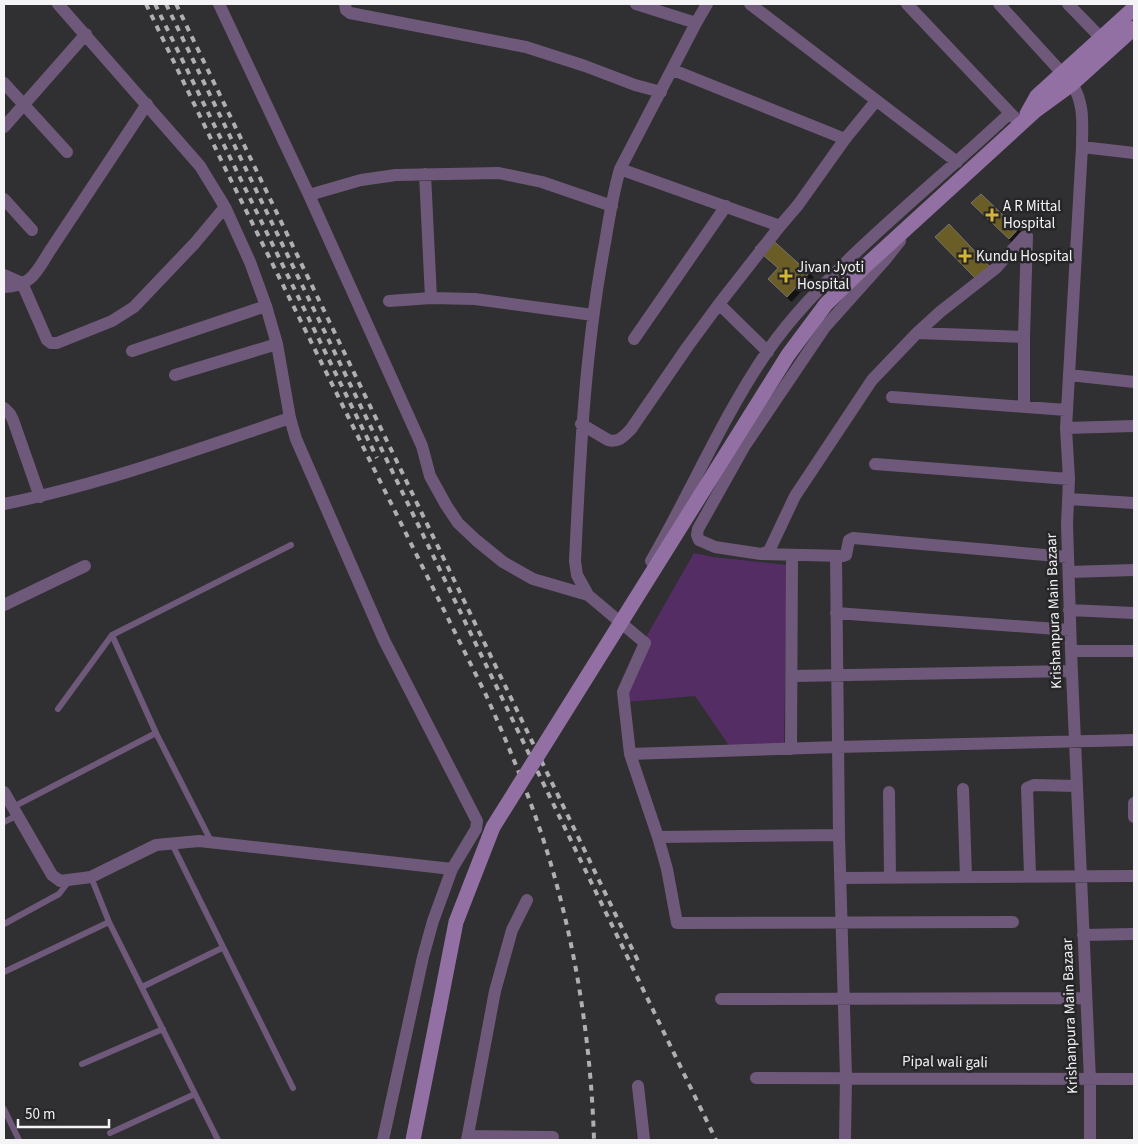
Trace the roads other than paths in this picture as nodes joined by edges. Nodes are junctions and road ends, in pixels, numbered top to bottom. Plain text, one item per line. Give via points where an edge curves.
1 (58, 4) edge
2 (219, 4) edge
3 (345, 4) edge
4 (636, 4) edge
5 (707, 4) edge
6 (750, 4) edge
7 (907, 4) edge
8 (999, 4) edge
9 (1068, 4) edge
10 (1134, 8) edge
11 (696, 23) junction
12 (1134, 28) edge
13 (86, 34) junction
14 (1106, 44) junction
15 (673, 70) junction
16 (1067, 78) junction
17 (4, 83) edge
18 (661, 92) junction
19 (876, 101) junction
20 (147, 104) junction
21 (24, 105) junction
22 (1010, 113) junction
23 (1021, 124) junction
24 (4, 127) edge
25 (845, 139) junction
26 (1082, 147) junction
27 (67, 152) dead end
28 (1134, 153) edge
29 (957, 162) junction
30 (620, 169) junction
31 (425, 174) junction
32 (309, 195) junction
33 (4, 199) edge
34 (612, 206) junction
35 (726, 206) junction
36 (225, 207) junction
37 (915, 221) junction
38 (780, 226) junction
39 (32, 230) dead end
40 (4, 274) edge
41 (22, 283) junction
42 (4, 287) edge
43 (431, 298) junction
44 (389, 301) dead end
45 (719, 304) junction
46 (266, 306) junction
47 (593, 315) junction
48 (917, 332) junction
49 (1024, 337) junction
50 (634, 339) dead end
51 (277, 344) junction
52 (132, 351) dead end
53 (768, 352) junction
54 (175, 375) dead end
55 (1069, 375) junction
56 (1134, 382) edge
57 (892, 397) dead end
58 (1024, 406) junction
59 (4, 408) edge
60 (1066, 410) junction
61 (290, 418) junction
62 (581, 424) junction
63 (1134, 426) edge
64 (1066, 428) junction
65 (875, 464) dead end
66 (1069, 479) junction
67 (40, 497) junction
68 (1069, 498) junction
69 (4, 504) edge
70 (1134, 504) edge
71 (291, 545) dead end
72 (761, 554) junction
73 (792, 555) junction
74 (836, 557) junction
75 (1068, 557) junction
76 (86, 566) dead end
77 (1134, 570) edge
78 (1068, 572) junction
79 (588, 595) junction
80 (4, 605) edge
81 (1069, 610) junction
82 (1134, 612) edge
83 (836, 613) junction
84 (617, 619) junction
85 (1070, 630) junction
86 (112, 635) junction
87 (1071, 650) junction
88 (1134, 651) edge
89 (1072, 671) junction
90 (836, 675) junction
91 (792, 676) junction
92 (58, 709) dead end
93 (156, 733) junction
94 (1134, 740) edge
95 (1075, 742) junction
96 (837, 747) junction
97 (791, 749) junction
98 (630, 754) junction
99 (1077, 786) junction
100 (963, 789) dead end
101 (4, 792) edge
102 (889, 792) dead end
103 (1134, 803) edge
104 (15, 811) junction
105 (1134, 817) edge
106 (4, 822) edge
107 (839, 835) junction
108 (658, 838) junction
109 (212, 843) junction
110 (172, 844) junction
111 (452, 869) junction
112 (1081, 875) junction
113 (966, 876) junction
114 (1030, 876) junction
115 (1134, 876) edge
116 (890, 877) junction
117 (91, 878) junction
118 (840, 878) junction
119 (70, 880) junction
120 (527, 900) dead end
121 (109, 922) junction
122 (1013, 922) dead end
123 (841, 923) junction
124 (4, 924) edge
125 (1134, 934) edge
126 (1083, 935) junction
127 (222, 948) junction
128 (4, 972) edge
129 (142, 987) junction
130 (1086, 998) junction
131 (721, 999) dead end
132 (843, 999) junction
133 (163, 1029) junction
134 (82, 1064) dead end
135 (756, 1078) dead end
136 (846, 1078) junction
137 (1134, 1079) edge
138 (1090, 1080) junction
139 (638, 1086) dead end
140 (293, 1088) dead end
141 (195, 1094) junction
142 (4, 1110) edge
143 (110, 1133) dead end
144 (554, 1137) dead end
145 (468, 1138) edge
146 (19, 1140) edge
147 (218, 1140) edge
148 (383, 1140) edge
149 (413, 1140) edge
150 (644, 1140) edge
151 (845, 1140) edge
152 (1090, 1140) edge

1 - 13 street
2 - 32 street
3 - 18 street via 350,12 526,47 635,86
4 - 11 street
5 - 11 street
6 - 19 street
7 - 22 street
8 - 16 street, Krishanpura Main Bazaar
9 - 14 street
10 - 14 main road
11 - 15 street
12 - 14 main road
13 - 20 street
13 - 21 street
14 - 16 main road
15 - 18 street
15 - 25 street
16 - 23 main road
16 - 26 street, Krishanpura Main Bazaar via 1078,92 1082,108
17 - 21 street
18 - 30 street
19 - 25 street
19 - 29 street
20 - 36 street via 200,166
20 - 41 street via 37,273
21 - 24 street
21 - 27 street
22 - 23 street
22 - 29 street
23 - 37 main road
25 - 38 street
26 - 28 street
26 - 55 street, Krishanpura Main Bazaar
29 - 53 street via 868,240 811,297
30 - 34 street
30 - 35 street
31 - 32 street via 361,180
31 - 34 street via 518,176
31 - 43 street
32 - 79 street via 422,446 430,476 458,523 523,574
33 - 39 street
34 - 47 street
35 - 38 street
35 - 50 street
36 - 41 street via 195,244 134,307 112,321 57,343 47,340
36 - 46 street
37 - 72 street via 825,327 744,447 698,529 699,540 715,547
37 - 149 main road, bridge via 826,304 788,355 494,827 456,922
38 - 45 street
40 - 41 street
41 - 42 street
43 - 44 street
43 - 47 street via 496,301
45 - 53 street
45 - 62 street via 621,438 608,440
46 - 51 street
46 - 52 street
47 - 62 street
48 - 49 street
48 - 49 street via 996,268 1026,236
48 - 72 street via 872,380 795,496 769,550
49 - 58 street
51 - 54 street
51 - 61 street
53 - 84 street via 725,420 667,534
55 - 56 street
55 - 60 street, Krishanpura Main Bazaar
57 - 58 street
58 - 60 street
59 - 67 street via 13,420
60 - 64 street, Krishanpura Main Bazaar
61 - 67 street via 156,464
61 - 111 street via 384,640 477,821 476,829
62 - 79 street via 575,561 577,575
63 - 64 street
64 - 66 street, Krishanpura Main Bazaar
65 - 66 street
66 - 68 street, Krishanpura Main Bazaar
67 - 69 street
68 - 70 street
68 - 75 street, Krishanpura Main Bazaar
71 - 86 lane
72 - 73 street
73 - 74 street
73 - 91 street
74 - 75 street via 846,555 847,542 853,538
74 - 83 street
75 - 78 street, Krishanpura Main Bazaar
76 - 80 street
77 - 78 street
78 - 81 street, Krishanpura Main Bazaar
79 - 84 street
81 - 82 street
81 - 85 street, Krishanpura Main Bazaar
83 - 85 street
83 - 90 street
84 - 98 street via 645,643 623,692
85 - 87 street, Krishanpura Main Bazaar
86 - 92 lane
86 - 93 lane
87 - 88 street
87 - 89 street, Krishanpura Main Bazaar
89 - 90 street
89 - 95 street, Krishanpura Main Bazaar
90 - 91 street
90 - 96 street
91 - 97 street
93 - 104 lane
93 - 109 lane
94 - 95 street
95 - 96 street
95 - 99 street, Krishanpura Main Bazaar
96 - 97 street
96 - 107 street
97 - 98 street
98 - 108 street
99 - 112 street, Krishanpura Main Bazaar
99 - 114 street via 1034,785 1026,788
100 - 113 street
101 - 104 street
102 - 116 street
103 - 105 street
104 - 106 lane
104 - 119 street via 52,875 60,881
107 - 108 street
107 - 118 street
108 - 123 street via 677,923
109 - 110 street
109 - 111 street
110 - 117 street via 156,845
110 - 127 lane
111 - 148 street via 423,957
112 - 114 street
112 - 115 street
112 - 126 street, Krishanpura Main Bazaar
113 - 114 street
113 - 116 street
116 - 118 street
117 - 119 street
117 - 121 lane
118 - 123 street
119 - 124 lane via 59,894
120 - 145 street via 512,930 495,991
121 - 128 lane
121 - 129 lane
122 - 123 street
123 - 132 street
125 - 126 street
126 - 130 street, Krishanpura Main Bazaar
127 - 129 lane
127 - 140 lane
129 - 133 lane
130 - 132 street
130 - 138 street, Krishanpura Main Bazaar
131 - 132 street
132 - 136 street
133 - 134 lane
133 - 141 lane
135 - 136 street, Pipal wali gali
136 - 138 street, Pipal wali gali
136 - 151 street
137 - 138 street, Pipal wali gali
138 - 152 street, Krishanpura Main Bazaar
139 - 150 street
141 - 143 lane
141 - 147 lane
142 - 146 lane
144 - 145 street

